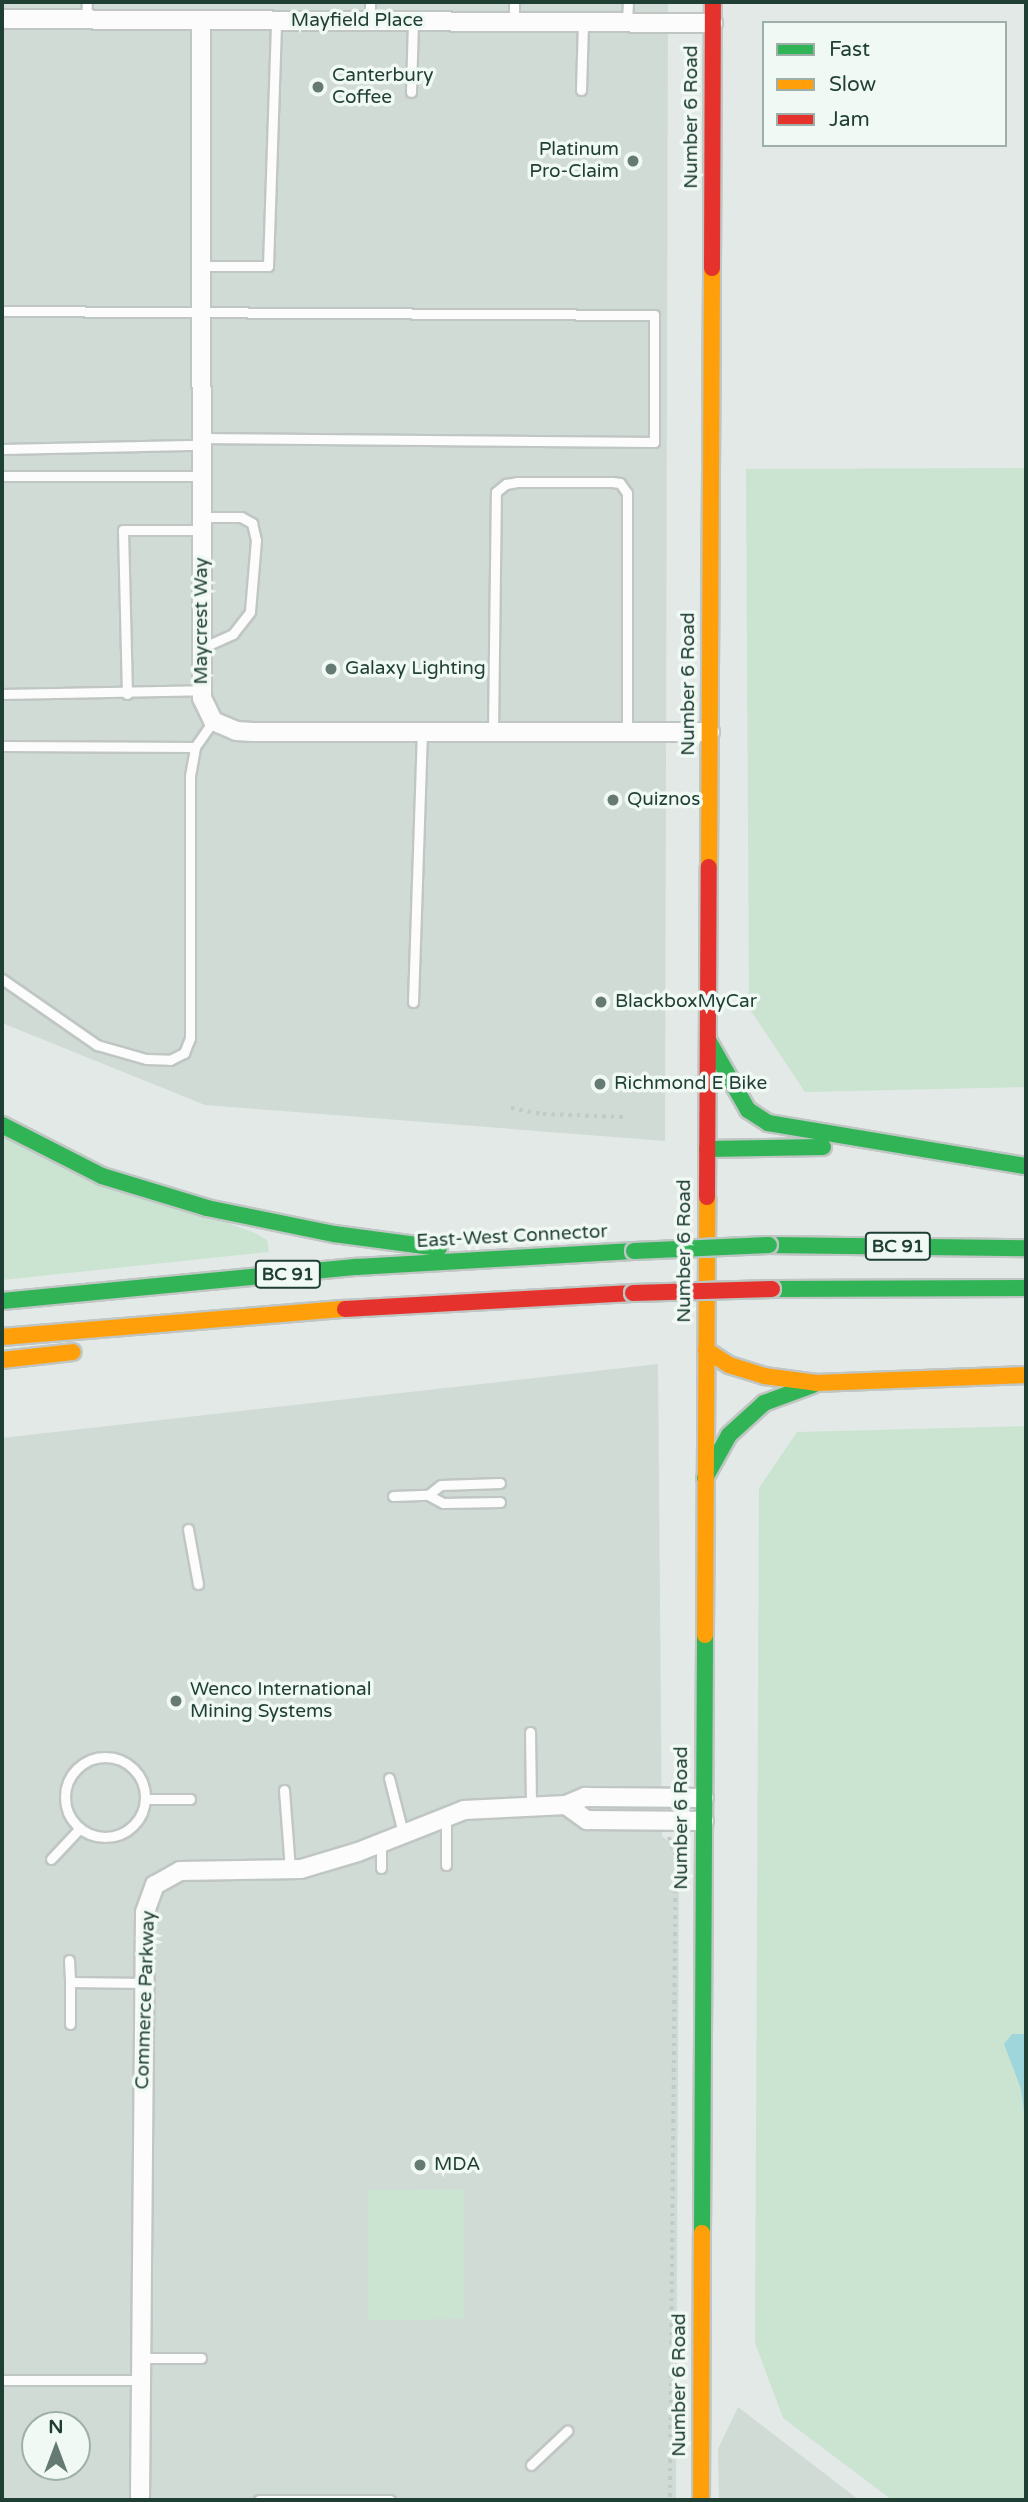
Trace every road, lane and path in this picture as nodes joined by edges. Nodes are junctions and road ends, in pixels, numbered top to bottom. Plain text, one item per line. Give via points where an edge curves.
1 (370, 2) edge
2 (514, 2) edge
3 (628, 2) edge
4 (713, 2) edge
5 (87, 11) edge
6 (2, 19) edge
7 (201, 20) junction
8 (276, 20) junction
9 (370, 21) junction
10 (627, 21) junction
11 (413, 22) junction
12 (514, 22) junction
13 (583, 22) junction
14 (713, 23) junction
15 (582, 90) dead end
16 (411, 92) dead end
17 (201, 266) junction
18 (2, 311) edge
19 (201, 312) junction
20 (201, 442) junction
21 (2, 449) edge
22 (201, 476) junction
23 (2, 477) edge
24 (202, 524) junction
25 (202, 648) junction
26 (202, 690) junction
27 (2, 694) edge
28 (127, 694) junction
29 (213, 721) junction
30 (627, 732) junction
31 (710, 732) junction
32 (422, 733) junction
33 (492, 733) junction
34 (2, 746) edge
35 (195, 747) junction
36 (2, 979) edge
37 (414, 1002) dead end
38 (708, 1040) junction
39 (510, 1108) dead end
40 (623, 1116) dead end
41 (2, 1125) edge
42 (895, 1146) junction
43 (707, 1149) junction
44 (1026, 1167) edge
45 (1026, 1248) edge
46 (574, 1253) junction
47 (1026, 1289) edge
48 (2, 1301) edge
49 (345, 1309) junction
50 (2, 1337) edge
51 (161, 1343) dead end
52 (95, 1350) dead end
53 (706, 1350) junction
54 (2, 1360) edge
55 (1026, 1374) edge
56 (817, 1383) junction
57 (705, 1478) junction
58 (500, 1483) dead end
59 (428, 1495) junction
60 (393, 1496) dead end
61 (500, 1502) dead end
62 (188, 1529) dead end
63 (198, 1584) dead end
64 (530, 1732) dead end
65 (389, 1778) dead end
66 (284, 1790) dead end
67 (704, 1798) junction
68 (145, 1799) junction
69 (190, 1799) dead end
70 (566, 1805) junction
71 (531, 1807) junction
72 (446, 1817) junction
73 (704, 1821) junction
74 (80, 1829) junction
75 (667, 1832) dead end
76 (402, 1833) junction
77 (381, 1842) junction
78 (51, 1859) dead end
79 (446, 1865) dead end
80 (381, 1868) dead end
81 (290, 1869) junction
82 (69, 1960) dead end
83 (70, 1982) junction
84 (145, 1983) junction
85 (70, 2024) dead end
86 (141, 2358) junction
87 (201, 2358) dead end
88 (141, 2380) junction
89 (2, 2381) edge
90 (567, 2431) dead end
91 (530, 2465) dead end
92 (140, 2500) edge
93 (258, 2500) edge
94 (390, 2500) edge
95 (670, 2500) edge
96 (701, 2500) edge

1 - 9 lane
2 - 12 lane
3 - 10 lane
4 - 14 main road, Number 6 Road
5 - 6 street, Mayfield Place
5 - 7 street, Mayfield Place
7 - 8 street, Mayfield Place
7 - 17 street, Maycrest Way
8 - 9 street, Mayfield Place
8 - 17 lane via 268,266
9 - 11 street, Mayfield Place
10 - 13 street, Mayfield Place
10 - 14 street, Mayfield Place
11 - 12 street, Mayfield Place
11 - 16 lane
12 - 13 street, Mayfield Place
13 - 15 lane
14 - 31 main road, Number 6 Road
17 - 19 street, Maycrest Way
18 - 19 lane
19 - 20 street, Maycrest Way
19 - 20 lane via 654,315 654,442
20 - 21 lane
20 - 22 street, Maycrest Way
22 - 23 lane
22 - 24 street, Maycrest Way
24 - 25 street, Maycrest Way
24 - 25 lane via 240,517 252,523 256,540 250,612 233,634
24 - 28 lane via 123,530
25 - 26 street, Maycrest Way
26 - 28 lane
26 - 29 street, Maycrest Way
27 - 28 lane
29 - 32 street via 253,733
29 - 35 lane
30 - 31 street
30 - 33 street
30 - 33 lane via 627,493 620,483 612,482 517,482 496,492
31 - 38 main road, Number 6 Road
32 - 33 street
32 - 37 lane
34 - 35 lane
35 - 36 lane via 190,776 190,1038 184,1053 170,1060 146,1059 97,1045
38 - 42 main road via 748,1110 768,1123
38 - 43 main road, Number 6 Road
39 - 40 path via 543,1114
41 - 46 main road via 102,1175 207,1208 334,1234 443,1249
42 - 43 main road
42 - 44 main road
43 - 53 main road, Number 6 Road
45 - 46 main road, East-West Connector / BC 91, bridge via 769,1245
46 - 48 main road, East-West Connector / BC 91 via 357,1267
47 - 49 main road, BC 91, bridge via 634,1293
49 - 50 main road, BC 91
49 - 51 main road
52 - 54 main road
53 - 56 main road via 729,1365 764,1376
53 - 57 main road, Number 6 Road
55 - 56 main road
56 - 57 main road via 764,1403 729,1435
57 - 67 main road, Number 6 Road
58 - 59 lane via 441,1485
59 - 60 lane
59 - 61 lane via 443,1503
62 - 63 lane
64 - 71 lane
65 - 76 lane
66 - 81 lane
67 - 70 street, Commerce Parkway via 585,1797
67 - 73 main road, Number 6 Road
68 - 69 lane
68 - 74 lane via 127,1831 103,1837
68 - 74 lane via 138,1774 128,1764 102,1757 89,1760 77,1768 65,1792 65,1806
70 - 71 street, Commerce Parkway
70 - 73 street via 587,1821
71 - 72 street, Commerce Parkway via 464,1810
72 - 76 street, Commerce Parkway
72 - 79 lane
73 - 96 main road, Number 6 Road
74 - 78 lane
75 - 95 path via 676,1856
76 - 77 street, Commerce Parkway
77 - 80 lane
77 - 81 street, Commerce Parkway via 327,1862
81 - 84 street, Commerce Parkway via 180,1871 155,1885 145,1912
82 - 83 lane
83 - 84 lane
83 - 85 lane
84 - 86 street, Commerce Parkway
86 - 87 lane
86 - 88 street, Commerce Parkway
88 - 89 lane
88 - 92 street, Commerce Parkway
90 - 91 lane
93 - 94 lane

